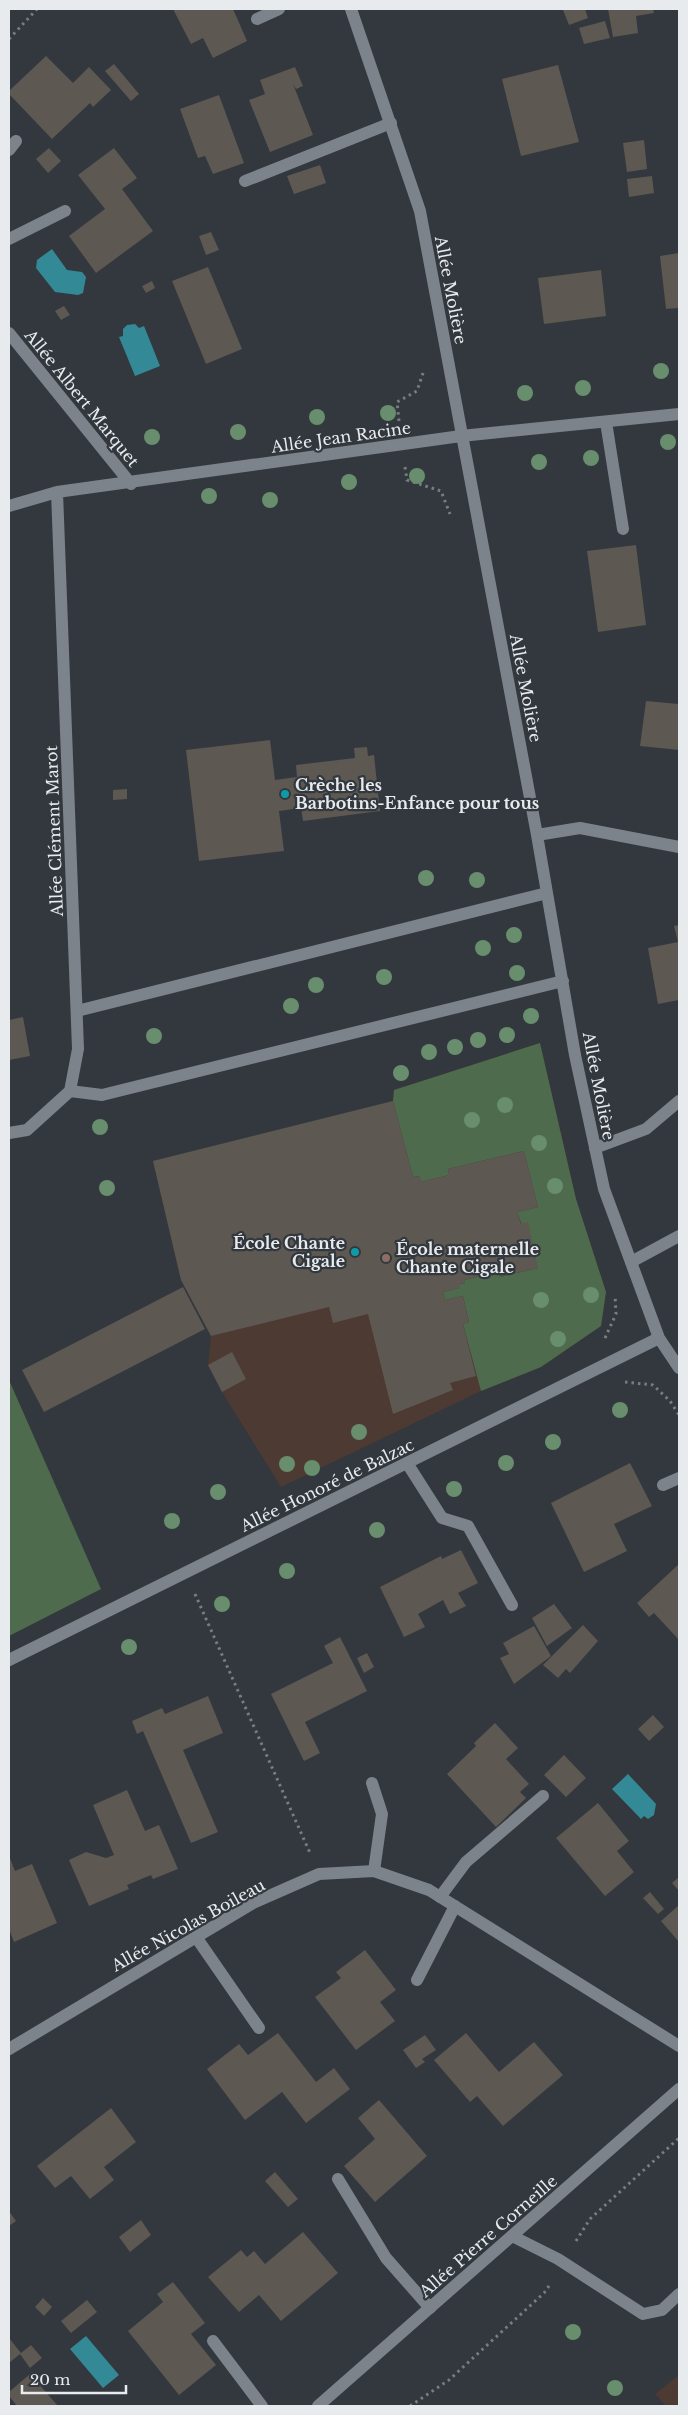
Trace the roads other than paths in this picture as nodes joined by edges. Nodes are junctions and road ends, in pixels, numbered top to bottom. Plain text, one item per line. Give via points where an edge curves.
1 (279, 9) edge
2 (352, 9) edge
3 (257, 19) dead end
4 (390, 123) junction
5 (245, 181) dead end
6 (65, 211) dead end
7 (9, 239) edge
8 (9, 333) edge
9 (679, 414) edge
10 (606, 422) junction
11 (462, 436) junction
12 (131, 484) junction
13 (58, 492) junction
14 (9, 506) edge
15 (623, 529) dead end
16 (537, 835) junction
17 (679, 847) edge
18 (547, 893) junction
19 (562, 981) junction
20 (77, 1011) junction
21 (70, 1091) junction
22 (679, 1101) edge
23 (9, 1133) edge
24 (595, 1148) junction
25 (679, 1236) edge
26 (631, 1262) junction
27 (659, 1338) junction
28 (679, 1368) edge
29 (408, 1463) junction
30 (679, 1478) edge
31 (663, 1485) dead end
32 (512, 1605) dead end
33 (9, 1660) edge
34 (372, 1784) dead end
35 (543, 1796) dead end
36 (374, 1871) junction
37 (440, 1897) junction
38 (455, 1906) junction
39 (196, 1937) junction
40 (417, 1980) dead end
41 (259, 2028) dead end
42 (679, 2046) edge
43 (9, 2049) edge
44 (679, 2090) edge
45 (338, 2179) dead end
46 (512, 2236) junction
47 (679, 2294) edge
48 (430, 2308) junction
49 (213, 2341) dead end
50 (262, 2406) edge
51 (318, 2406) edge

1 - 3 street
2 - 4 street, Allée Molière
4 - 5 street
4 - 11 street, Allée Molière via 420,211
6 - 7 street
8 - 12 street, Allée Albert Marquet
9 - 10 street, Allée Jean Racine
10 - 11 street, Allée Jean Racine
10 - 15 street
11 - 12 street, Allée Jean Racine
11 - 16 street, Allée Molière
12 - 13 street, Allée Jean Racine
13 - 14 street, Allée Jean Racine
13 - 20 street, Allée Clément Marot
16 - 17 street via 580,828
16 - 18 street, Allée Molière
18 - 19 street, Allée Molière
18 - 20 street
19 - 21 street via 102,1094
19 - 24 street, Allée Molière
20 - 21 street, Allée Clément Marot via 78,1049
21 - 23 street via 27,1130
22 - 24 street via 646,1129
24 - 26 street, Allée Molière via 604,1189
25 - 26 street
26 - 27 street, Allée Molière
27 - 28 street, Allée Molière
27 - 29 street, Allée Honoré de Balzac
29 - 32 street via 442,1518 468,1526
29 - 33 street, Allée Honoré de Balzac
30 - 31 street
34 - 36 street via 382,1814
35 - 37 street via 466,1862
36 - 37 street, Allée Nicolas Boileau
36 - 39 street, Allée Nicolas Boileau via 319,1874 253,1903
37 - 38 street, Allée Nicolas Boileau
38 - 40 street
38 - 42 street, Allée Nicolas Boileau
39 - 41 street
39 - 43 street, Allée Nicolas Boileau
44 - 46 street, Allée Pierre Corneille
45 - 48 street via 386,2258
46 - 47 street via 558,2259 643,2314 662,2310
46 - 48 street, Allée Pierre Corneille
48 - 51 street, Allée Pierre Corneille
49 - 50 street

